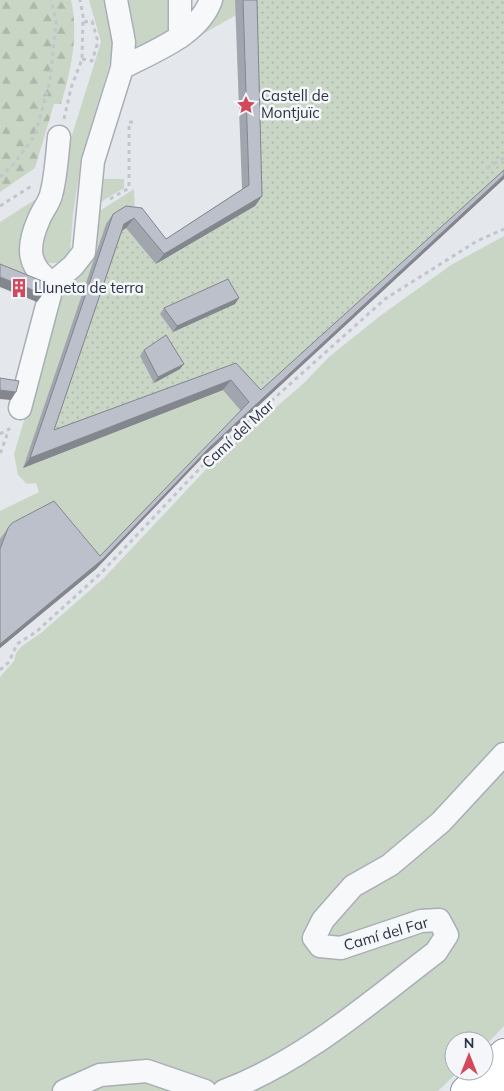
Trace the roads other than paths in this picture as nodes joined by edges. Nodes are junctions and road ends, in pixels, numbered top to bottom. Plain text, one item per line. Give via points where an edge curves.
1 (116, 0) edge
2 (180, 0) edge
3 (211, 0) edge
4 (180, 37) junction
5 (122, 68) junction
6 (59, 137) road end
7 (53, 282) junction
8 (20, 408) dead end
9 (504, 754) edge
10 (504, 1053) edge
11 (504, 1084) edge
12 (64, 1091) edge
13 (205, 1091) edge
14 (224, 1091) edge
15 (465, 1091) edge
16 (496, 1091) edge

1 - 5 lane via 124,42
2 - 4 lane
3 - 4 lane via 202,19
4 - 5 lane
5 - 7 lane via 93,161 84,252
6 - 7 lane via 51,196 38,221 31,248 33,266 41,276
7 - 8 lane
9 - 14 lane, Camí del Far via 440,822 390,865 353,886 323,920 314,938 320,946 341,948 421,921 439,920 447,936 436,952 323,1038
10 - 15 highway
11 - 16 highway
12 - 13 lane via 100,1075 147,1071

